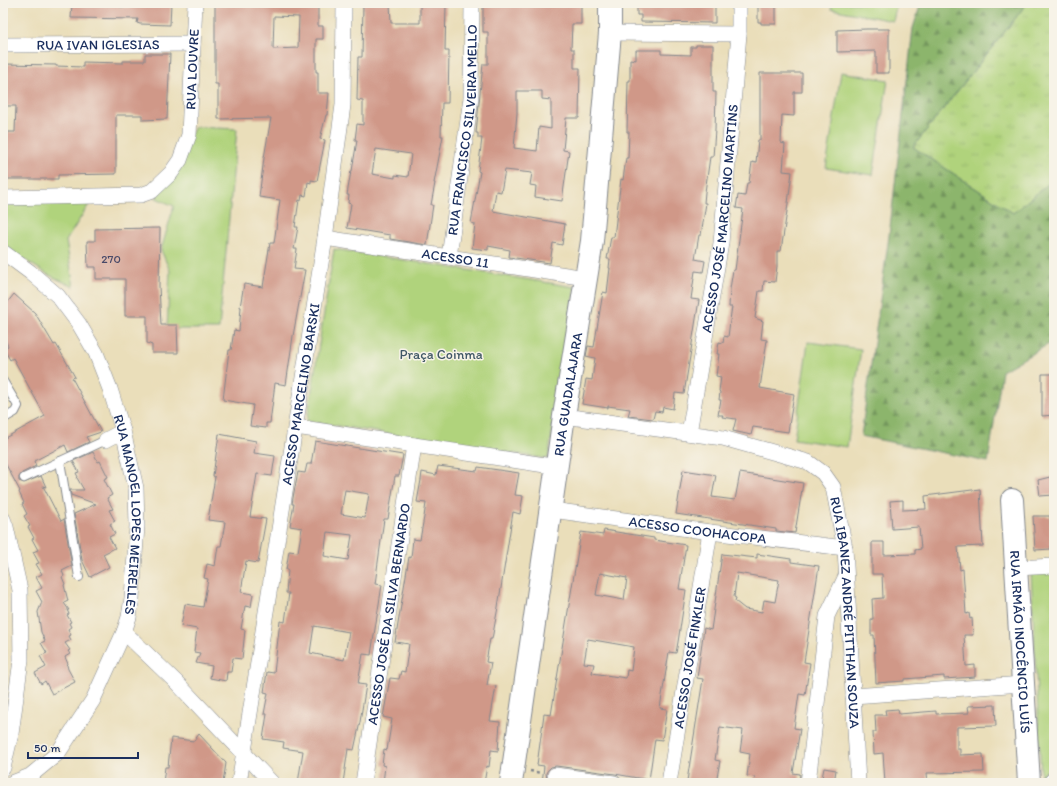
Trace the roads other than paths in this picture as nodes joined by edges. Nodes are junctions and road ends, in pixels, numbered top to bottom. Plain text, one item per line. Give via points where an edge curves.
1 (195, 3) edge
2 (344, 3) edge
3 (472, 3) edge
4 (610, 3) edge
5 (739, 3) edge
6 (610, 32) junction
7 (739, 34) junction
8 (193, 44) junction
9 (3, 45) edge
10 (3, 198) edge
11 (325, 238) junction
12 (3, 252) edge
13 (449, 257) junction
14 (586, 278) junction
15 (3, 382) edge
16 (564, 416) junction
17 (3, 419) edge
18 (296, 427) junction
19 (124, 431) junction
20 (689, 433) junction
21 (106, 440) joint
22 (414, 445) junction
23 (60, 462) junction
24 (558, 467) junction
25 (24, 478) dead end
26 (1012, 500) dead end
27 (552, 510) junction
28 (3, 519) edge
29 (710, 532) junction
30 (845, 548) junction
31 (1054, 566) edge
32 (1016, 568) junction
33 (847, 574) junction
34 (80, 578) dead end
35 (124, 632) junction
36 (1023, 684) junction
37 (853, 696) junction
38 (244, 755) junction
39 (3, 768) edge
40 (555, 775) road end
41 (512, 776) edge
42 (1054, 779) edge
43 (12, 783) edge
44 (239, 783) edge
45 (272, 783) edge
46 (363, 783) edge
47 (614, 783) edge
48 (670, 783) edge
49 (808, 783) edge
50 (858, 783) edge
51 (1029, 783) edge
52 (1050, 783) edge

1 - 8 street, RUA LOUVRE
2 - 11 street, ACESSO MARCELINO BARSKI via 343,105
3 - 13 street, RUA FRANCISCO SILVEIRA MELLO via 471,98
4 - 6 main road, RUA GUADALAJARA
5 - 7 street, ACESSO JOSÉ MARCELINO MARTINS
6 - 7 street
6 - 14 main road, RUA GUADALAJARA via 592,241
7 - 20 street, ACESSO JOSÉ MARCELINO MARTINS via 721,243
8 - 9 street, RUA IVAN IGLESIAS
8 - 10 street, RUA LOUVRE via 189,135 172,173 152,191 141,195
11 - 13 street, ACESSO 11
11 - 18 street, ACESSO MARCELINO BARSKI
12 - 19 street, RUA MANOEL LOPES MEIRELLES via 58,296 79,324 104,371
13 - 14 street, ACESSO 11
14 - 16 main road, RUA GUADALAJARA
15 - 17 lane via 18,406 15,412
16 - 20 street, RUA IBANEZ ANDRÉ PITTHAN SOUZA
16 - 24 main road, RUA GUADALAJARA
18 - 22 street
18 - 38 street, ACESSO MARCELINO BARSKI
19 - 21 street
19 - 35 street, RUA MANOEL LOPES MEIRELLES via 136,488 138,526 132,598
20 - 30 street, RUA IBANEZ ANDRÉ PITTHAN SOUZA via 723,438 808,462 822,473 833,487
21 - 23 lane
22 - 24 street
22 - 46 street, ACESSO JOSÉ DA SILVA BERNARDO
23 - 25 lane
23 - 34 lane
24 - 27 main road, RUA GUADALAJARA
26 - 32 main road, RUA IRMÃO INOCÊNCIO LUÍS
27 - 29 street, ACESSO COOHACOPA
27 - 41 main road, RUA GUADALAJARA
28 - 39 street via 20,590 21,660 11,734
29 - 30 street, ACESSO COOHACOPA
29 - 48 street, ACESSO JOSÉ FINKLER
30 - 33 street, RUA IBANEZ ANDRÉ PITTHAN SOUZA
31 - 32 street
32 - 36 main road, RUA IRMÃO INOCÊNCIO LUÍS
33 - 37 street, RUA IBANEZ ANDRÉ PITTHAN SOUZA
33 - 49 street via 826,616
35 - 38 street, RUA MANOEL LOPES MEIRELLES via 176,682
35 - 43 street via 93,700 58,753 30,776
36 - 37 street
36 - 51 main road, RUA IRMÃO INOCÊNCIO LUÍS
37 - 50 street, RUA IBANEZ ANDRÉ PITTHAN SOUZA
38 - 44 street, ACESSO MARCELINO BARSKI
38 - 45 street, RUA MANOEL LOPES MEIRELLES
40 - 47 street
42 - 52 street

